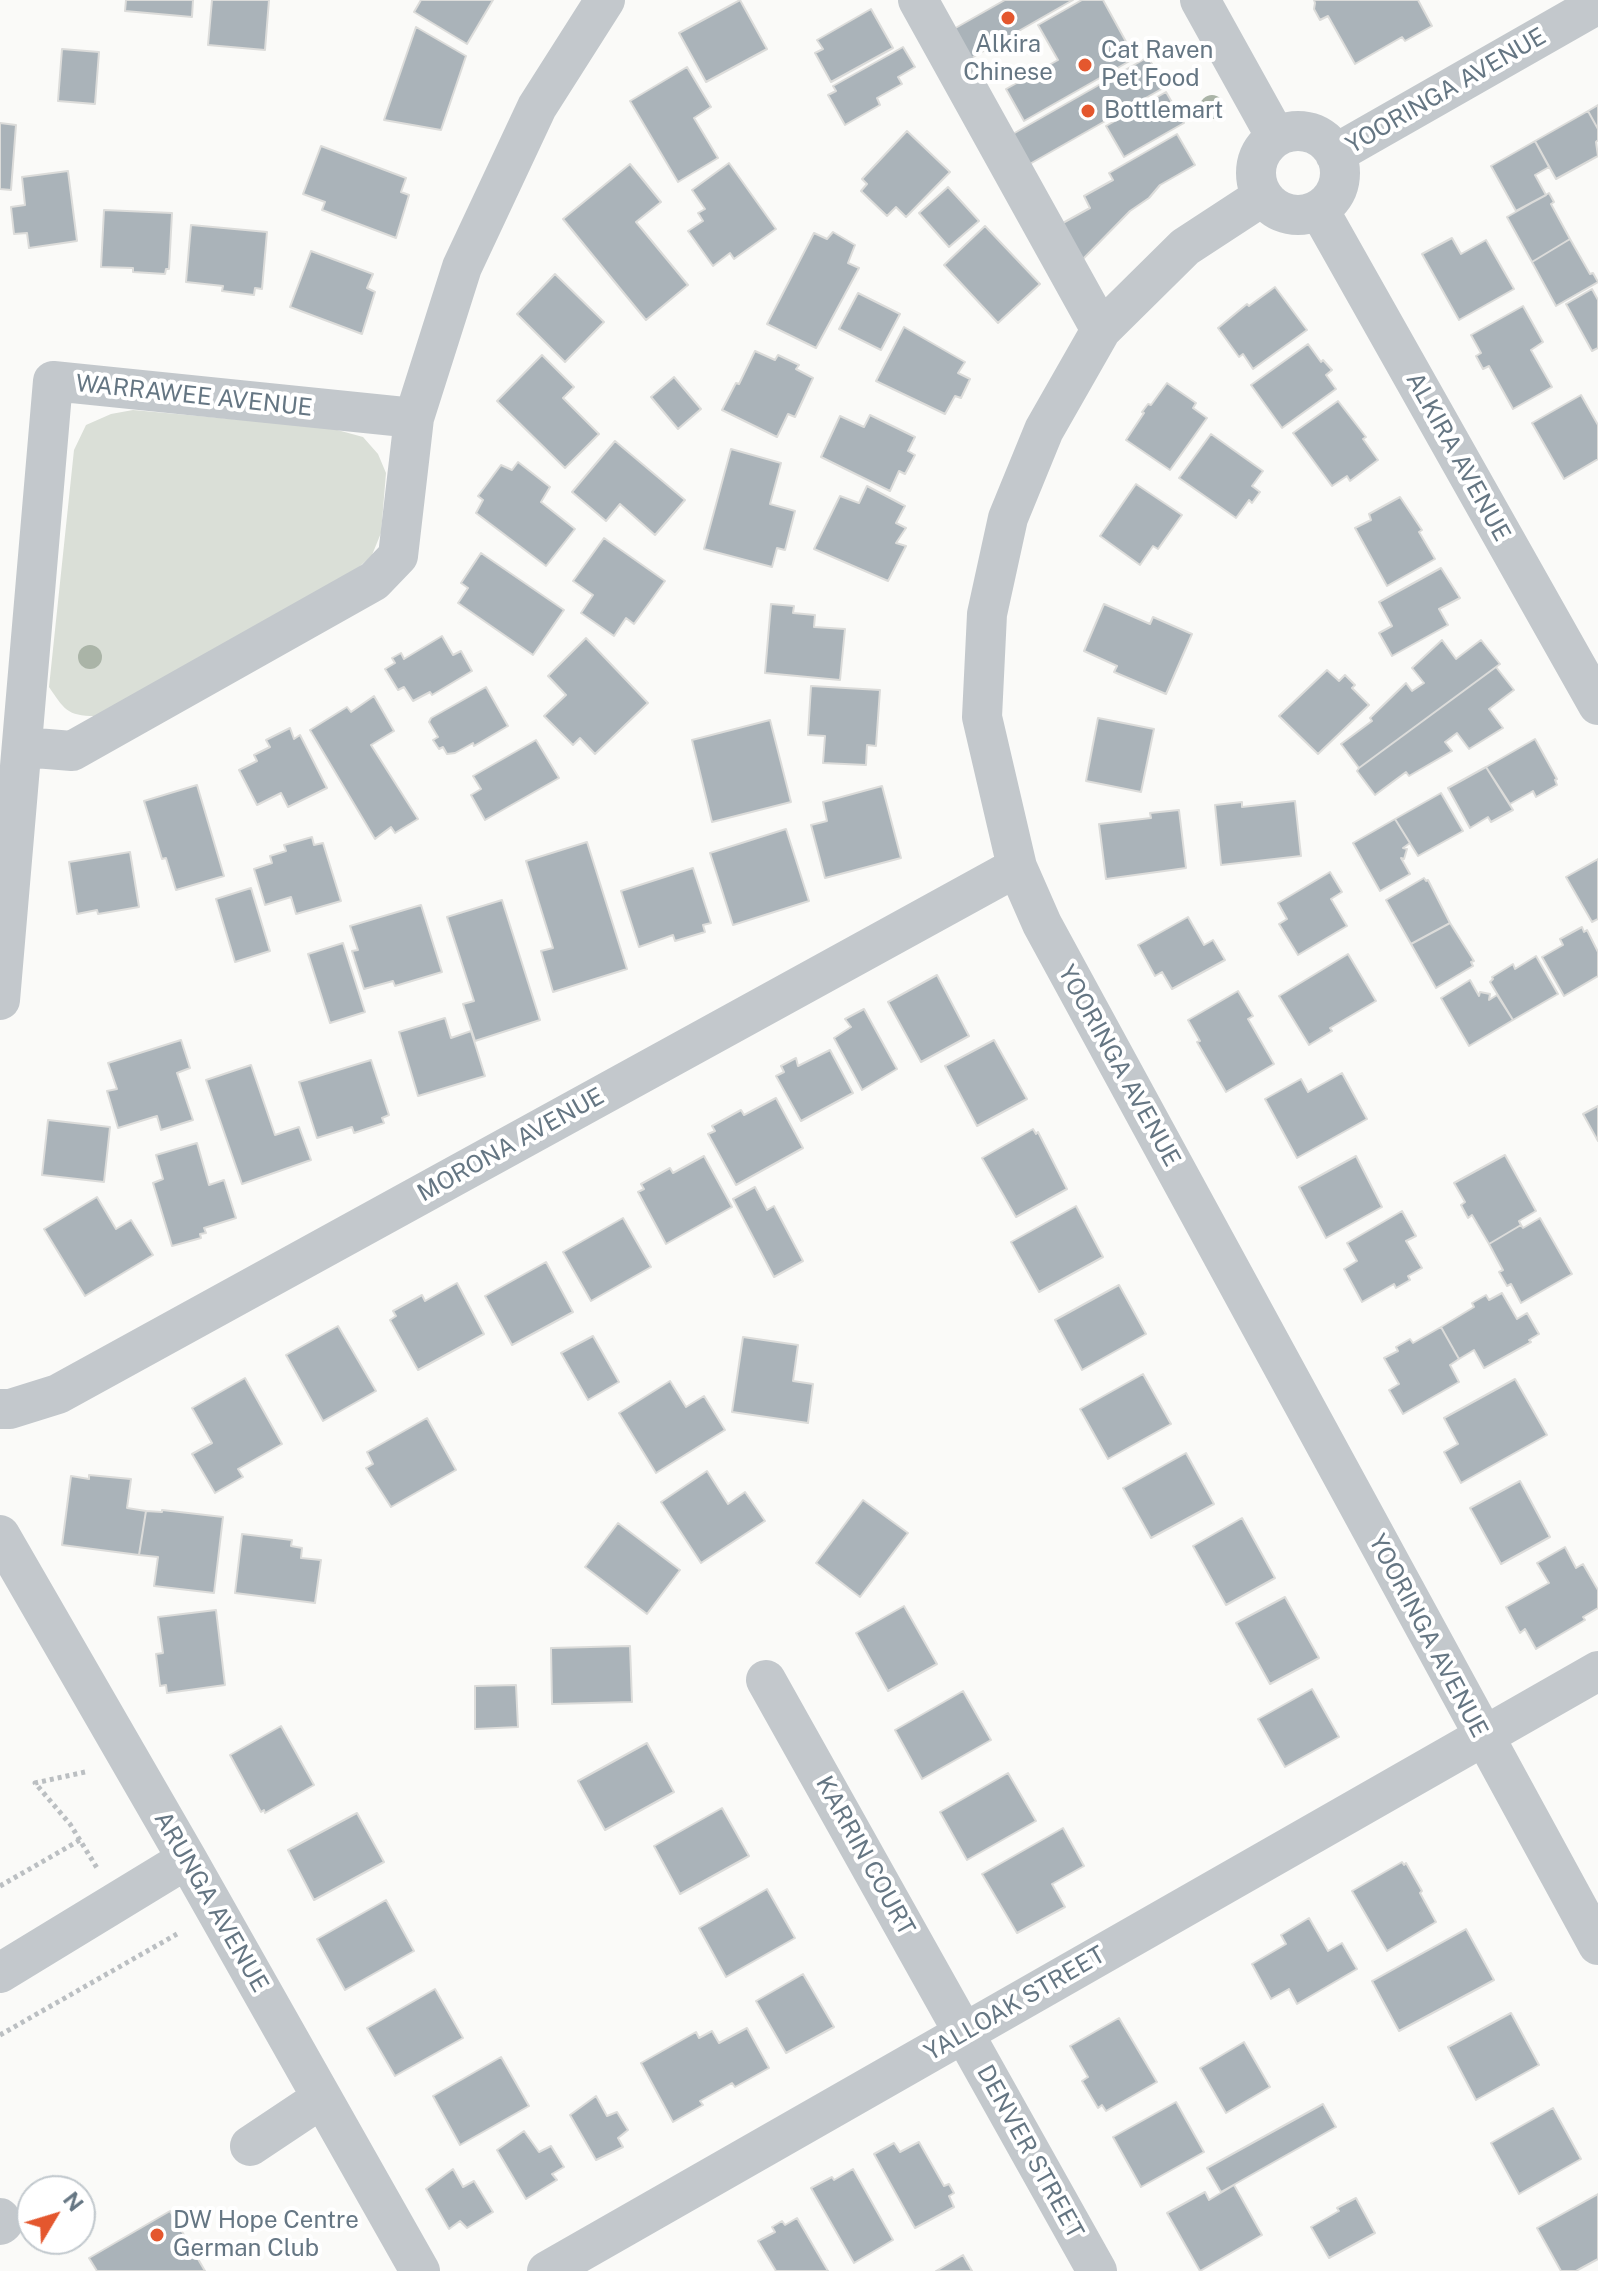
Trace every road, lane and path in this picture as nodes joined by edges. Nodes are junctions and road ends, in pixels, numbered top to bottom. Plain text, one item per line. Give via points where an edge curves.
1 (605, 0) edge
2 (918, 0) edge
3 (1200, 0) edge
4 (1598, 4) edge
5 (1276, 137) junction
6 (1335, 154) junction
7 (1263, 196) junction
8 (1319, 210) junction
9 (1101, 330) junction
10 (414, 418) junction
11 (1598, 705) edge
12 (23, 747) junction
13 (1017, 867) junction
14 (0, 1000) edge
15 (0, 1409) edge
16 (0, 1535) edge
17 (1598, 1671) edge
18 (766, 1680) dead end
19 (1483, 1736) junction
20 (85, 1772) dead end
21 (80, 1840) junction
22 (187, 1859) junction
23 (0, 1886) edge
24 (118, 1903) junction
25 (177, 1934) dead end
26 (1598, 1945) edge
27 (0, 1973) edge
28 (963, 2033) junction
29 (0, 2035) edge
30 (322, 2098) junction
31 (250, 2146) dead end
32 (0, 2218) edge
33 (0, 2225) edge
34 (420, 2271) edge
35 (547, 2271) edge
36 (1097, 2271) edge

1 - 10 street via 537,107 462,267
2 - 9 street
3 - 5 street
4 - 6 street, YOORINGA AVENUE
5 - 6 street via 1303,131 1316,135
5 - 7 street via 1259,157 1256,170
6 - 8 street via 1340,179
7 - 8 street via 1294,215
7 - 9 street, YOORINGA AVENUE via 1185,247
8 - 11 street, ALKIRA AVENUE
9 - 13 street, YOORINGA AVENUE via 1044,430 1008,518 987,614 982,717
10 - 12 street via 398,556 374,581 72,751
10 - 12 street, WARRAWEE AVENUE via 48,375
12 - 14 street, WARRAWEE AVENUE
13 - 15 street, MORONA AVENUE via 58,1394
13 - 19 street, YOORINGA AVENUE via 1042,924
16 - 22 street, ARUNGA AVENUE
17 - 19 street, YALLOAK STREET
18 - 28 street, KARRIN COURT
19 - 26 street, YOORINGA AVENUE
19 - 28 street, YALLOAK STREET
20 - 21 path via 35,1783
21 - 23 path
21 - 24 path
22 - 24 street
22 - 30 street, ARUNGA AVENUE
24 - 27 street
25 - 29 path
28 - 35 street, YALLOAK STREET
28 - 36 street, DENVER STREET
30 - 31 street
30 - 34 street, ARUNGA AVENUE
32 - 33 street

